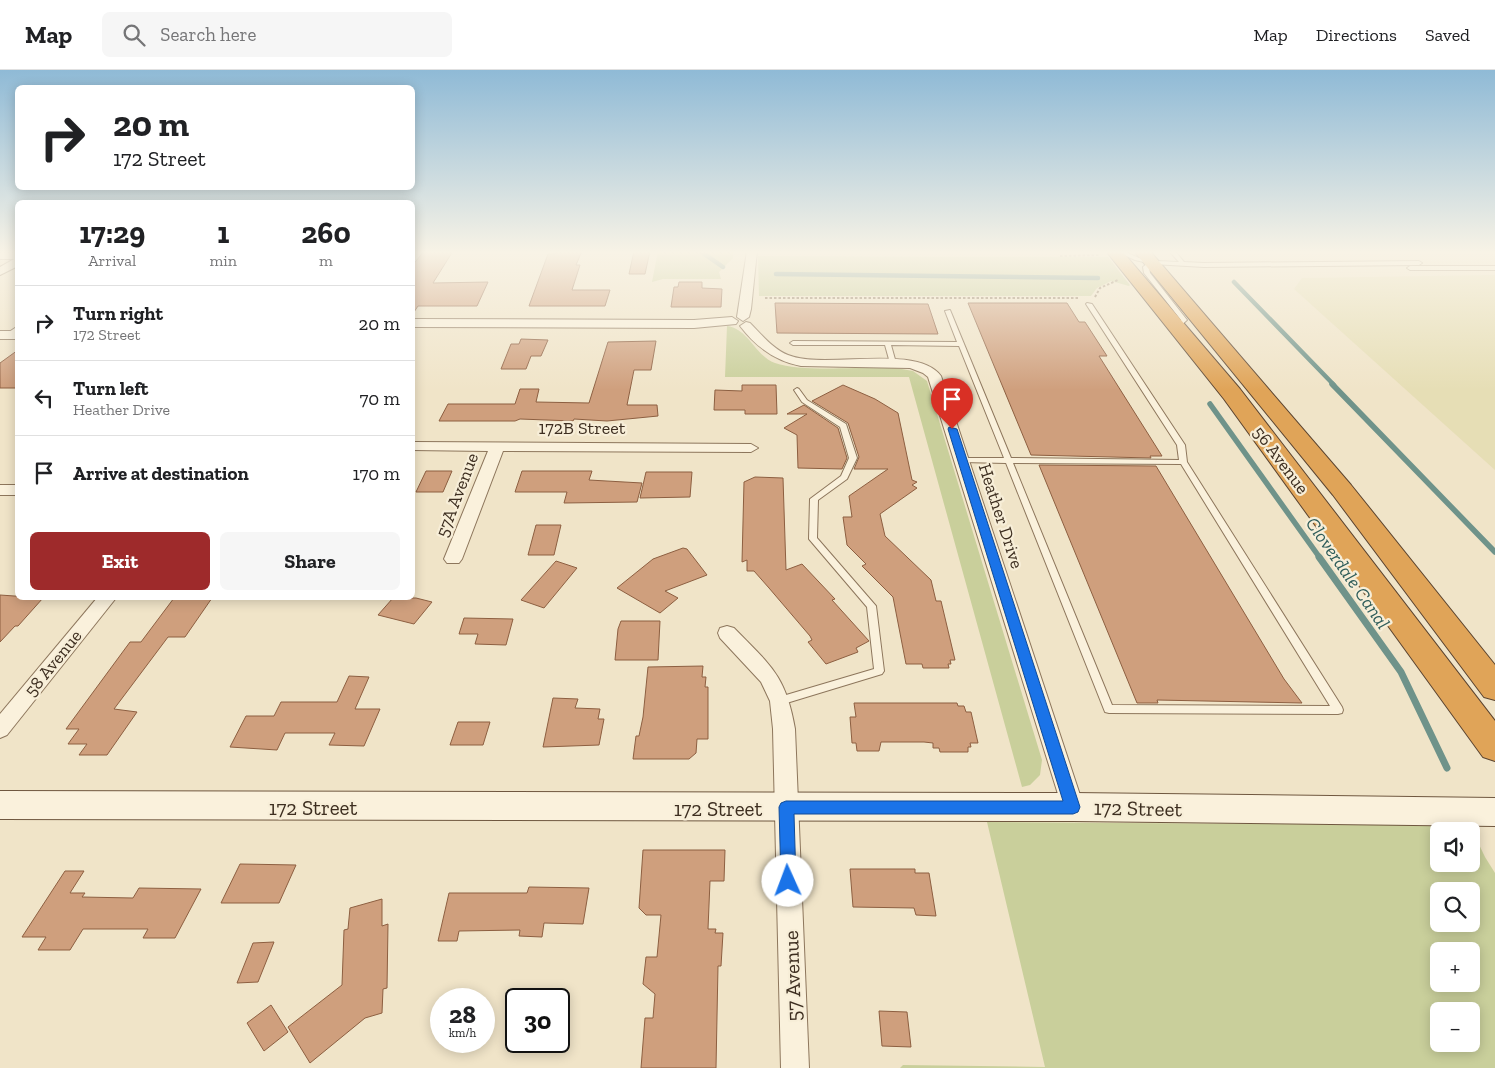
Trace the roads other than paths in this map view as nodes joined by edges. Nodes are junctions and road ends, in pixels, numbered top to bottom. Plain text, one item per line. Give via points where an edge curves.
1 (748, 298) edge
2 (1150, 298) edge
3 (1166, 298) edge
4 (1189, 298) edge
5 (1088, 300) road end
6 (948, 311) dead end
7 (740, 321) junction
8 (415, 323) edge
9 (1177, 327) junction
10 (793, 344) dead end
11 (888, 344) junction
12 (962, 344) junction
13 (893, 363) junction
14 (797, 390) dead end
15 (415, 446) edge
16 (497, 447) junction
17 (751, 448) dead end
18 (962, 460) junction
19 (1008, 460) junction
20 (1183, 462) junction
21 (0, 490) edge
22 (15, 490) edge
23 (453, 559) dead end
24 (105, 600) edge
25 (727, 633) dead end
26 (1495, 688) edge
27 (780, 701) junction
28 (0, 729) edge
29 (1495, 747) edge
30 (0, 805) edge
31 (786, 807) junction
32 (1073, 807) junction
33 (1495, 812) edge
34 (795, 1068) edge

1 - 7 street
2 - 9 highway, 56 Avenue
3 - 9 lane via 1184,320
4 - 26 highway, 56 Avenue
5 - 20 lane via 1181,445
6 - 12 lane
7 - 8 street via 694,324
7 - 13 street, Heather Drive via 770,352 791,361
9 - 29 highway, 56 Avenue via 1232,394
10 - 11 lane
11 - 12 lane
11 - 13 lane
12 - 19 lane
13 - 18 street, Heather Drive via 920,366 934,376
14 - 27 lane via 804,401 843,426 853,458 844,477 814,499 813,539 871,606 879,671
15 - 16 street, 172B Street
16 - 17 street, 172B Street
16 - 23 street, 57A Avenue
18 - 19 lane
18 - 32 street, Heather Drive
19 - 20 lane
19 - 20 lane via 1109,709 1338,710
21 - 22 street
24 - 28 street, 58 Avenue
25 - 27 street, 57 Avenue via 769,677
27 - 31 street, 57 Avenue
30 - 31 street, 172 Street
31 - 32 street, 172 Street
31 - 34 street, 57 Avenue
32 - 33 street, 172 Street

